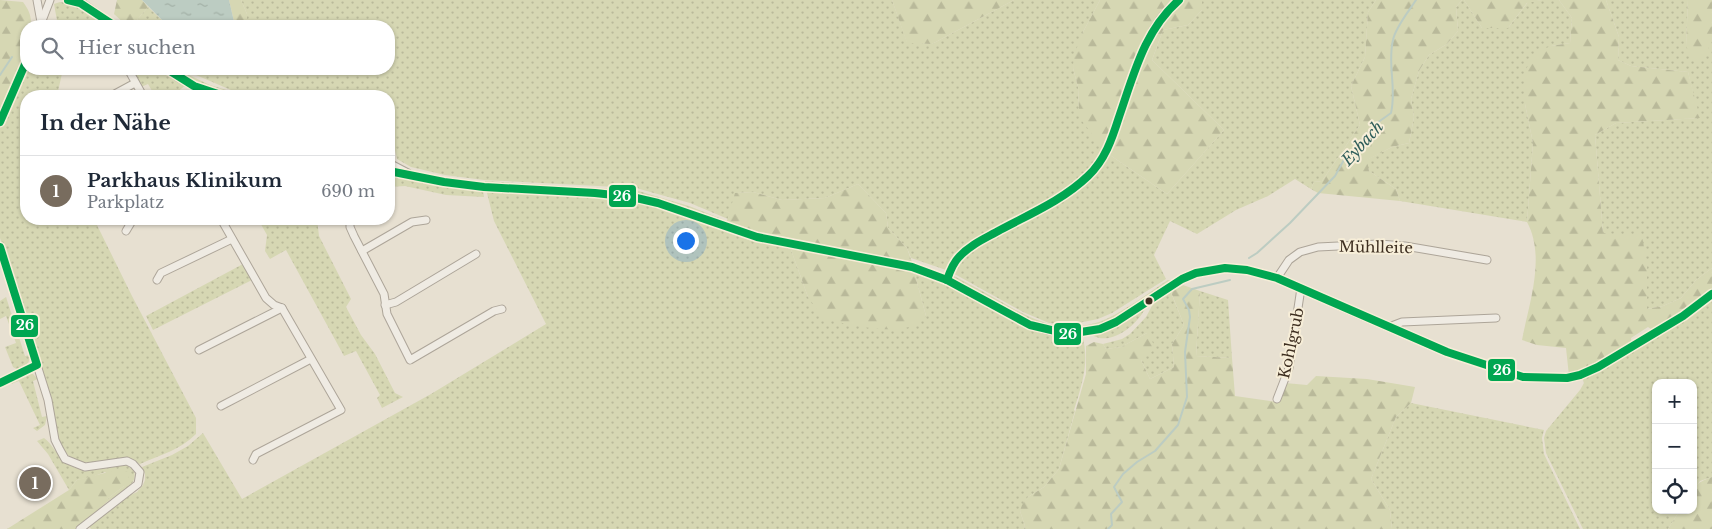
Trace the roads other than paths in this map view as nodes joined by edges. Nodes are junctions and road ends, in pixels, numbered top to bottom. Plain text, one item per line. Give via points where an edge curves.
1 (37, 0) edge
2 (41, 0) edge
3 (51, 0) edge
4 (68, 0) edge
5 (1179, 0) edge
6 (79, 1) edge
7 (40, 20) edge
8 (42, 20) edge
9 (106, 20) edge
10 (20, 75) edge
11 (131, 75) edge
12 (175, 75) edge
13 (135, 83) junction
14 (122, 90) edge
15 (139, 90) edge
16 (204, 90) edge
17 (0, 122) edge
18 (395, 166) edge
19 (395, 171) edge
20 (411, 174) junction
21 (426, 220) dead end
22 (130, 225) edge
23 (224, 225) edge
24 (350, 225) edge
25 (126, 231) dead end
26 (232, 239) junction
27 (0, 247) edge
28 (362, 251) junction
29 (476, 254) dead end
30 (1487, 260) dead end
31 (1277, 278) junction
32 (157, 280) dead end
33 (947, 280) junction
34 (1301, 288) junction
35 (1712, 294) edge
36 (386, 305) junction
37 (282, 308) junction
38 (502, 308) dead end
39 (1496, 318) dead end
40 (1389, 327) junction
41 (199, 350) dead end
42 (311, 358) junction
43 (1277, 398) dead end
44 (221, 406) dead end
45 (253, 460) dead end
46 (80, 529) edge

1 - 7 street
2 - 3 street
3 - 8 street
4 - 6 street
5 - 33 street via 1162,14 1152,31 1099,164 1076,188 974,243 955,261
6 - 9 street
10 - 17 street
11 - 13 street
12 - 16 street
13 - 14 street
13 - 15 street
18 - 20 street
19 - 20 street
20 - 33 street via 484,187 632,197 757,237 912,267
21 - 28 street via 412,222
22 - 25 street
23 - 26 street
24 - 28 street
26 - 32 street via 161,273
26 - 37 street via 266,298
27 - 46 street via 48,400 55,440 65,459 85,468 127,461 140,472 134,488
28 - 36 street via 384,294
29 - 36 street
30 - 31 street, Mühlleite via 1405,246 1318,247 1300,252 1289,260
31 - 33 street via 1247,270 1209,270 1182,279 1116,322 1100,329 1068,334 1030,325
31 - 34 street
34 - 40 street
34 - 43 street, Kohlgrub via 1289,368
35 - 40 street via 1683,316 1598,367 1567,378 1514,374 1447,352
36 - 38 street via 387,314 410,360
37 - 41 street
37 - 42 street
39 - 40 street via 1402,322
42 - 44 street
42 - 45 street via 341,410 256,454

